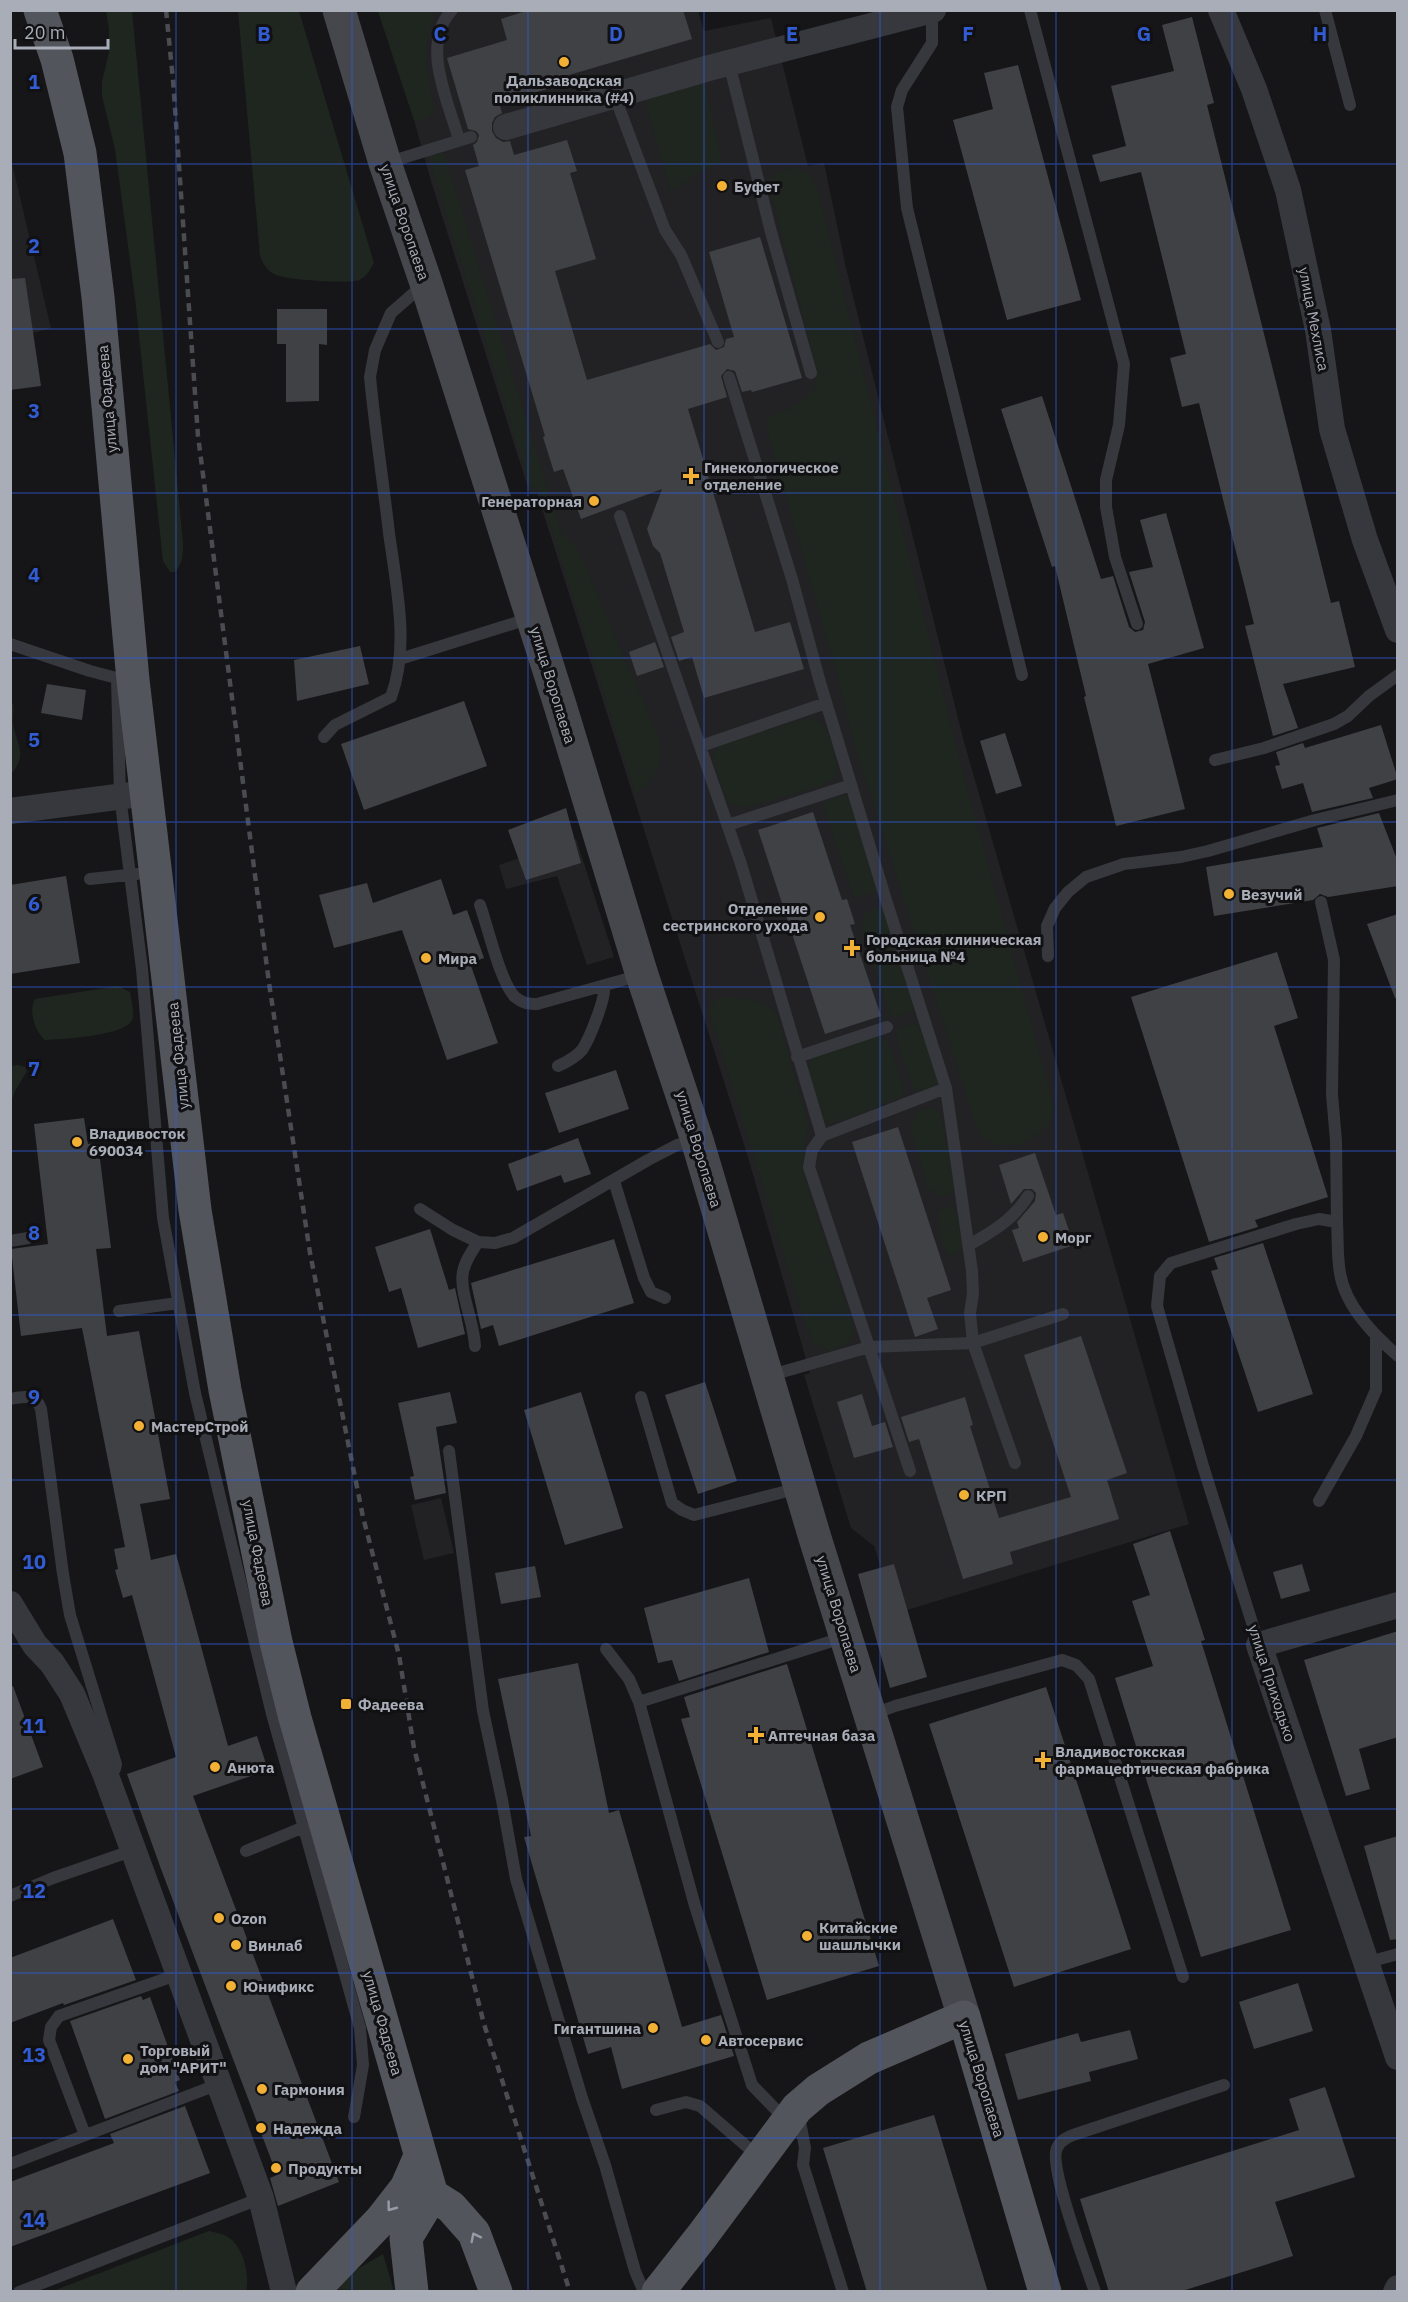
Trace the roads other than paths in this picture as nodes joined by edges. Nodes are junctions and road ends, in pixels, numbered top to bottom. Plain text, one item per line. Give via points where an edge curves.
1 (40, 10) edge
2 (339, 10) edge
3 (452, 10) edge
4 (1030, 10) edge
5 (1221, 10) edge
6 (1325, 10) edge
7 (932, 11) edge
8 (729, 63) junction
9 (617, 94) junction
10 (1350, 105) dead end
11 (506, 127) dead end
12 (385, 163) junction
13 (426, 283) junction
14 (718, 342) dead end
15 (811, 373) dead end
16 (729, 377) dead end
17 (620, 516) dead end
18 (532, 618) junction
19 (1137, 624) dead end
20 (1398, 630) edge
21 (10, 644) edge
22 (400, 659) junction
23 (1022, 675) dead end
24 (1398, 675) edge
25 (125, 680) junction
26 (826, 703) junction
27 (324, 737) dead end
28 (701, 746) junction
29 (1215, 760) dead end
30 (851, 785) junction
31 (134, 794) junction
32 (1398, 800) edge
33 (10, 811) edge
34 (728, 825) junction
35 (143, 873) junction
36 (90, 879) dead end
37 (1321, 902) dead end
38 (480, 905) dead end
39 (1048, 956) dead end
40 (642, 975) junction
41 (604, 987) junction
42 (887, 1027) dead end
43 (797, 1057) junction
44 (558, 1066) dead end
45 (946, 1088) junction
46 (822, 1136) junction
47 (697, 1140) junction
48 (614, 1181) junction
49 (1028, 1197) dead end
50 (420, 1209) dead end
51 (1337, 1222) junction
52 (28, 1238) dead end
53 (10, 1241) edge
54 (478, 1242) junction
55 (969, 1245) junction
56 (665, 1298) dead end
57 (178, 1302) junction
58 (119, 1311) dead end
59 (1063, 1314) dead end
60 (1376, 1337) junction
61 (973, 1343) junction
62 (475, 1346) dead end
63 (869, 1347) junction
64 (1398, 1356) edge
65 (766, 1376) junction
66 (641, 1396) dead end
67 (10, 1399) edge
68 (449, 1451) dead end
69 (1015, 1463) dead end
70 (910, 1471) dead end
71 (801, 1488) junction
72 (1319, 1501) dead end
73 (10, 1604) edge
74 (1398, 1605) edge
75 (846, 1636) junction
76 (1259, 1645) junction
77 (606, 1649) dead end
78 (639, 1702) junction
79 (869, 1715) junction
80 (105, 1773) junction
81 (304, 1827) junction
82 (134, 1850) junction
83 (246, 1851) dead end
84 (10, 1896) edge
85 (1398, 1954) edge
86 (1365, 1963) junction
87 (179, 1974) junction
88 (1183, 1977) dead end
89 (964, 2017) junction
90 (1398, 2057) edge
91 (219, 2084) junction
92 (1224, 2085) dead end
93 (656, 2110) dead end
94 (791, 2114) junction
95 (354, 2117) dead end
96 (85, 2135) junction
97 (420, 2156) junction
98 (759, 2158) junction
99 (10, 2164) edge
100 (432, 2195) junction
101 (261, 2198) junction
102 (19, 2292) edge
103 (284, 2292) edge
104 (312, 2292) edge
105 (412, 2292) edge
106 (496, 2292) edge
107 (644, 2292) edge
108 (658, 2292) edge
109 (843, 2292) edge
110 (1045, 2292) edge
111 (1095, 2292) edge

1 - 25 main road, улица Фадеева via 57,59 80,153 98,297
2 - 12 main road, улица Воропаева
3 - 12 lane via 438,32 435,48 465,138
4 - 19 lane via 1124,364 1119,425 1106,480 1106,507
5 - 20 street, улица Мехлиса via 1254,89 1288,190 1318,330 1332,429 1365,540
6 - 10 lane
7 - 8 street
7 - 23 lane via 932,44 902,90 897,107 905,197
8 - 9 street
8 - 15 lane
9 - 11 street
9 - 14 lane via 665,230 681,255
12 - 13 main road, улица Воропаева
13 - 18 main road, улица Воропаева
13 - 22 lane via 391,313 375,350 370,377 397,589
16 - 26 lane
17 - 28 lane
18 - 22 lane
18 - 40 main road, улица Воропаева
21 - 25 lane
22 - 27 lane via 391,697 335,725
24 - 29 lane via 1334,724
25 - 31 main road, улица Фадеева
26 - 28 lane
26 - 30 lane
28 - 34 lane
30 - 34 lane
30 - 45 lane
31 - 33 street
31 - 35 main road, улица Фадеева
32 - 39 lane via 1208,851 1124,864 1086,877 1054,908 1047,926
34 - 43 lane
35 - 36 lane
35 - 57 lane via 142,969 163,1218
35 - 97 main road, улица Фадеева via 225,1390 274,1631 295,1718
37 - 51 lane via 1334,960 1332,1094
38 - 41 lane via 506,982 517,998 537,1004
40 - 41 lane
40 - 47 main road, улица Воропаева
41 - 44 lane via 604,997 583,1049
42 - 43 lane
43 - 46 lane
45 - 46 lane
45 - 55 lane
46 - 63 lane via 812,1150 809,1167
47 - 48 lane via 677,1145
47 - 65 main road, улица Воропаева
48 - 54 lane via 513,1238
48 - 56 lane via 644,1278 651,1292
49 - 55 lane via 1004,1224
50 - 54 lane
51 - 60 lane via 1340,1275 1345,1292
51 - 76 lane, улица Приходько via 1318,1219 1296,1224 1172,1263 1160,1276 1157,1306
52 - 53 lane
54 - 62 lane via 463,1272 462,1289 475,1330
55 - 61 lane
57 - 58 lane
57 - 81 lane via 195,1393 269,1703
59 - 61 lane
60 - 64 lane
60 - 72 lane via 1376,1390 1356,1436
61 - 63 lane
61 - 69 lane
63 - 65 lane
63 - 70 lane
65 - 71 main road, улица Воропаева
66 - 71 lane via 672,1503 682,1510 694,1515
67 - 80 lane via 34,1398 41,1410 70,1615 116,1764 115,1769
68 - 107 lane via 483,1711 516,1879
71 - 75 main road, улица Воропаева
73 - 80 street via 72,1694
74 - 76 street
75 - 78 lane
75 - 79 main road, улица Воропаева
76 - 86 street, улица Приходько
77 - 78 lane via 629,1678
78 - 94 lane via 695,1906 752,2085
79 - 88 lane via 1062,1660 1076,1665 1089,1679
79 - 89 main road, улица Воропаева
80 - 82 street
81 - 83 lane
81 - 95 lane via 360,2028 363,2065
82 - 84 lane
82 - 87 street
85 - 86 lane
86 - 90 street, улица Приходько
87 - 91 street
87 - 96 lane via 59,2016 51,2027 50,2040
89 - 94 main road via 869,2058 818,2090
89 - 110 main road, улица Воропаева
91 - 96 lane
91 - 101 street
92 - 111 lane via 1079,2133 1057,2147 1054,2156 1065,2202
93 - 98 lane via 686,2102 700,2106
94 - 98 main road
94 - 109 lane
96 - 99 lane
97 - 100 main road, улица Фадеева
97 -> 104 main road via 406,2188 381,2220
98 - 108 main road
100 - 105 main road via 406,2238
106 -> 100 main road via 474,2233 451,2207
101 - 102 lane
101 - 103 street

